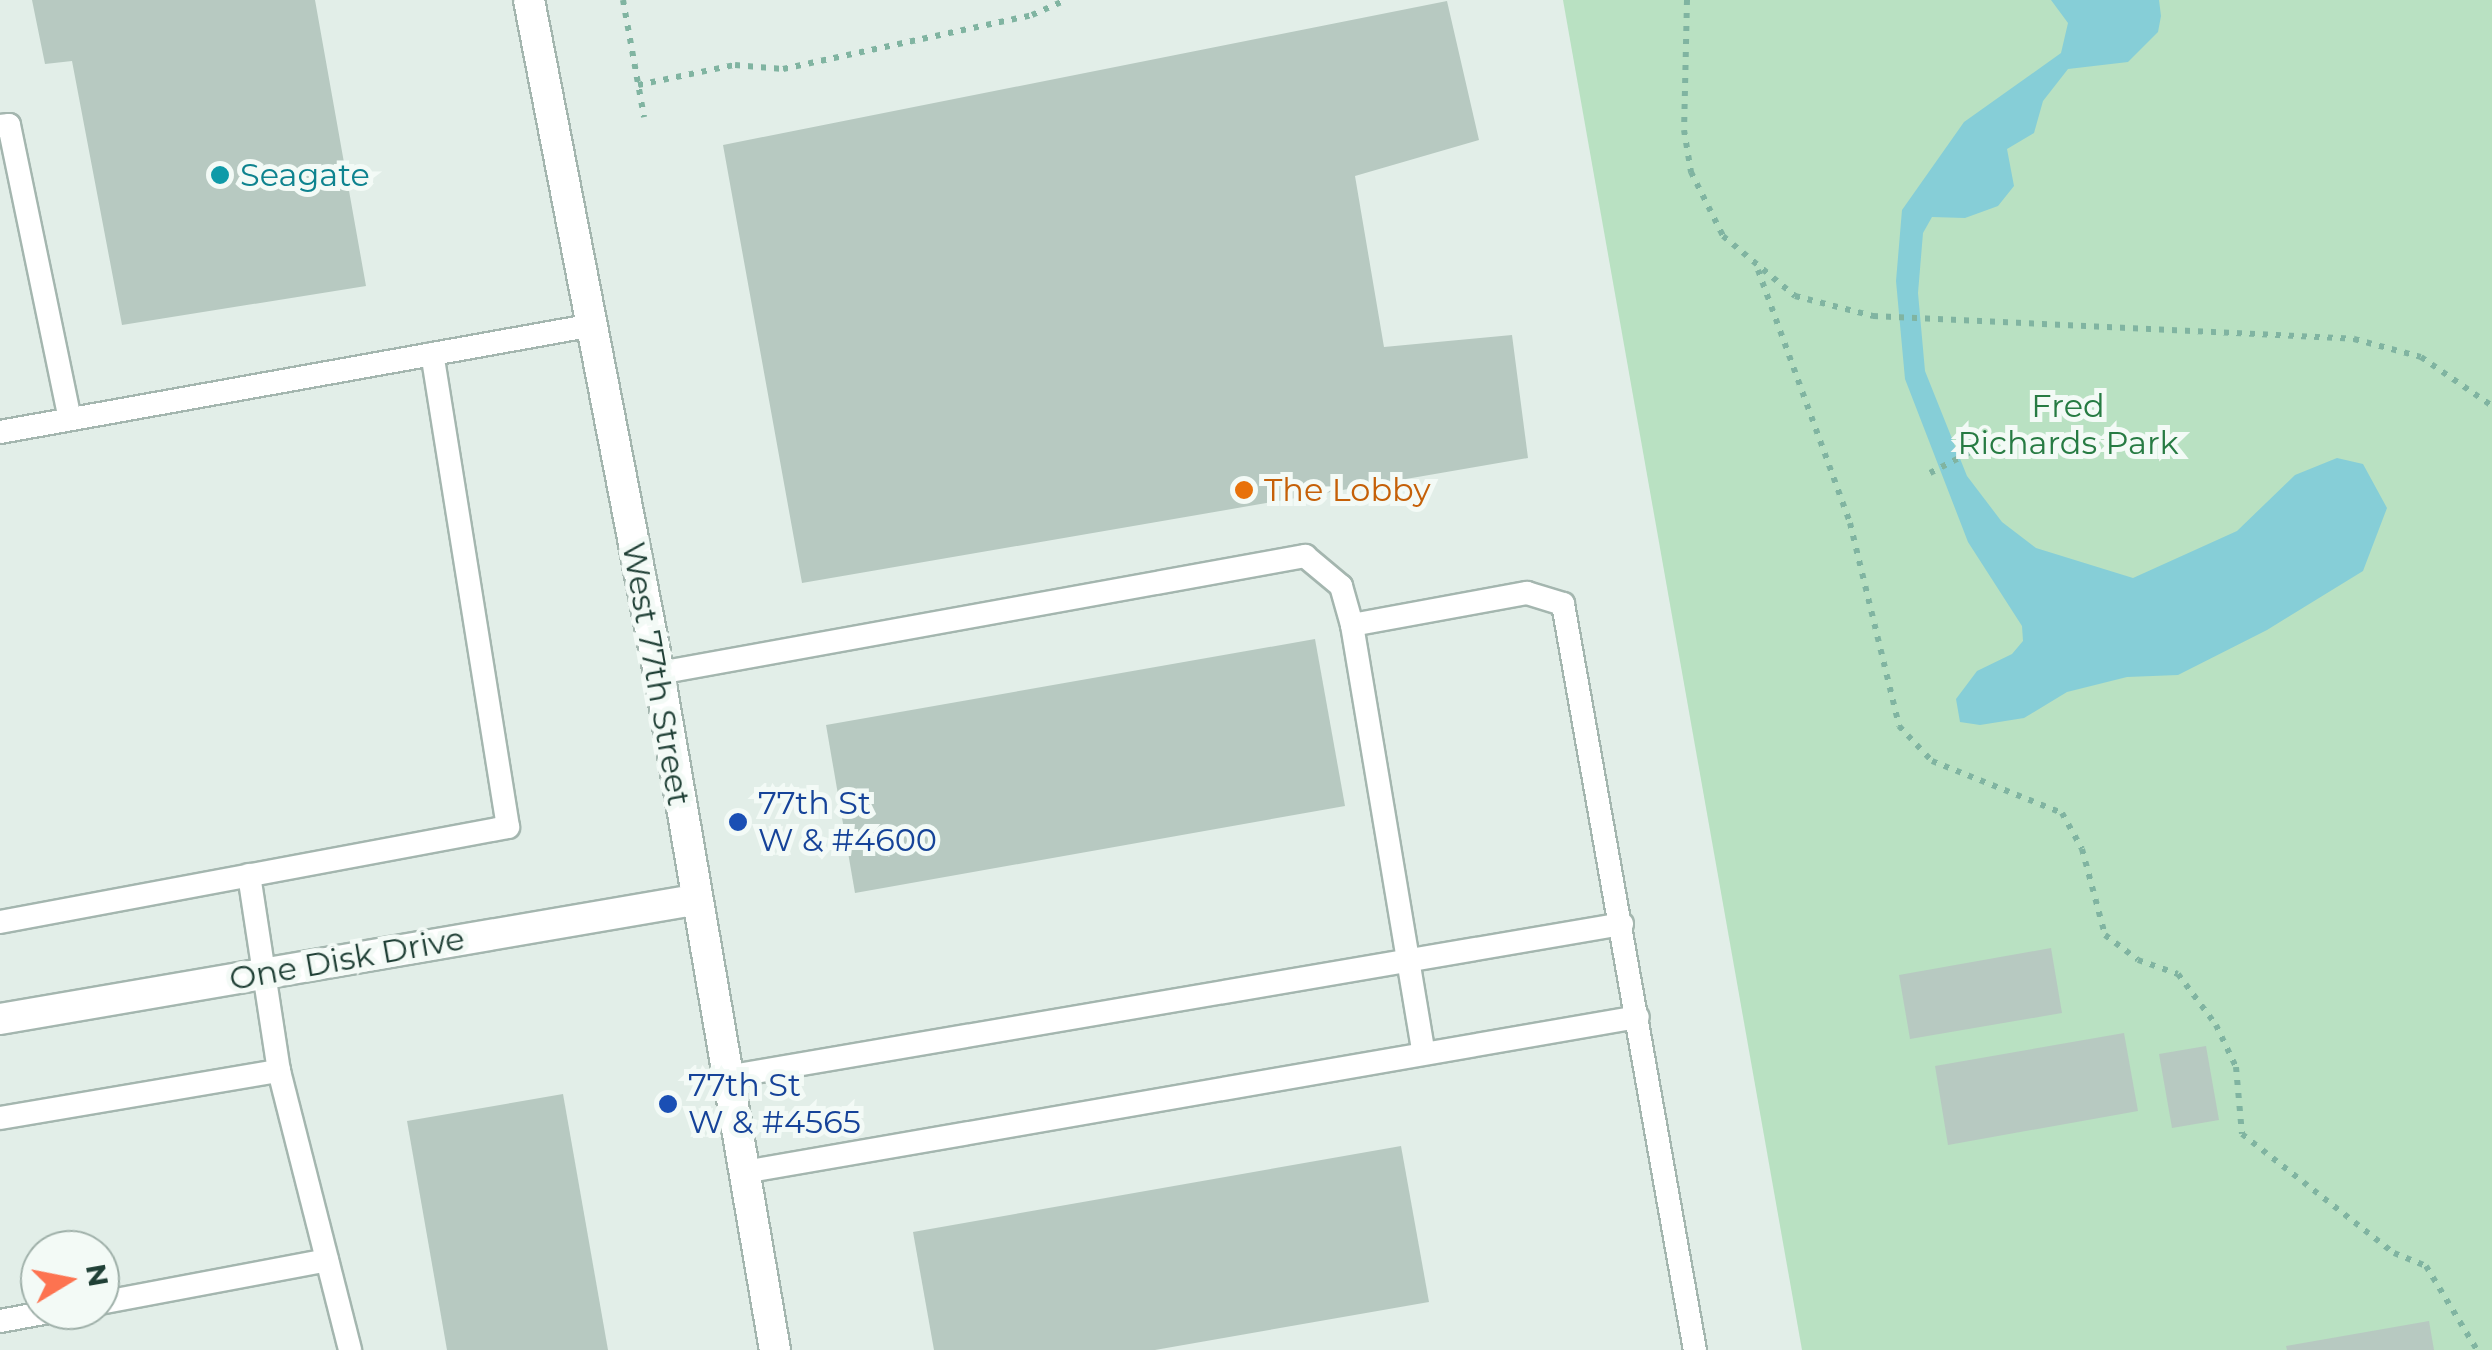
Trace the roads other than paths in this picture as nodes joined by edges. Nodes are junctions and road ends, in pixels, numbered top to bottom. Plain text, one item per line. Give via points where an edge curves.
1 (529, 0) edge
2 (0, 126) edge
3 (588, 326) junction
4 (432, 354) junction
5 (70, 419) junction
6 (0, 432) edge
7 (1352, 625) junction
8 (659, 673) junction
9 (249, 875) junction
10 (694, 900) junction
11 (0, 922) edge
12 (1622, 924) junction
13 (1409, 962) junction
14 (265, 973) junction
15 (1638, 1016) junction
16 (0, 1018) edge
17 (1424, 1053) junction
18 (279, 1072) junction
19 (726, 1077) junction
20 (0, 1118) edge
21 (744, 1172) junction
22 (327, 1260) junction
23 (120, 1298) edge
24 (350, 1350) edge
25 (776, 1350) edge
26 (1695, 1350) edge

1 - 3 street, West 77th Street
2 - 5 lane via 9,125
3 - 4 lane
3 - 8 street, West 77th Street
4 - 5 lane
4 - 9 lane via 508,827
5 - 6 lane
7 - 8 lane via 1340,586 1304,556
7 - 12 lane via 1527,593 1563,604
7 - 13 lane
8 - 10 street, West 77th Street
9 - 11 lane
9 - 14 lane
10 - 14 street, One Disk Drive
10 - 19 street, West 77th Street
12 - 13 lane
12 - 15 lane
13 - 17 lane
13 - 19 lane
14 - 16 street, One Disk Drive
14 - 18 lane
15 - 17 lane
15 - 26 lane
17 - 21 lane
18 - 20 lane
18 - 22 lane
19 - 21 street, West 77th Street
21 - 25 street, West 77th Street
22 - 23 lane
22 - 24 lane

